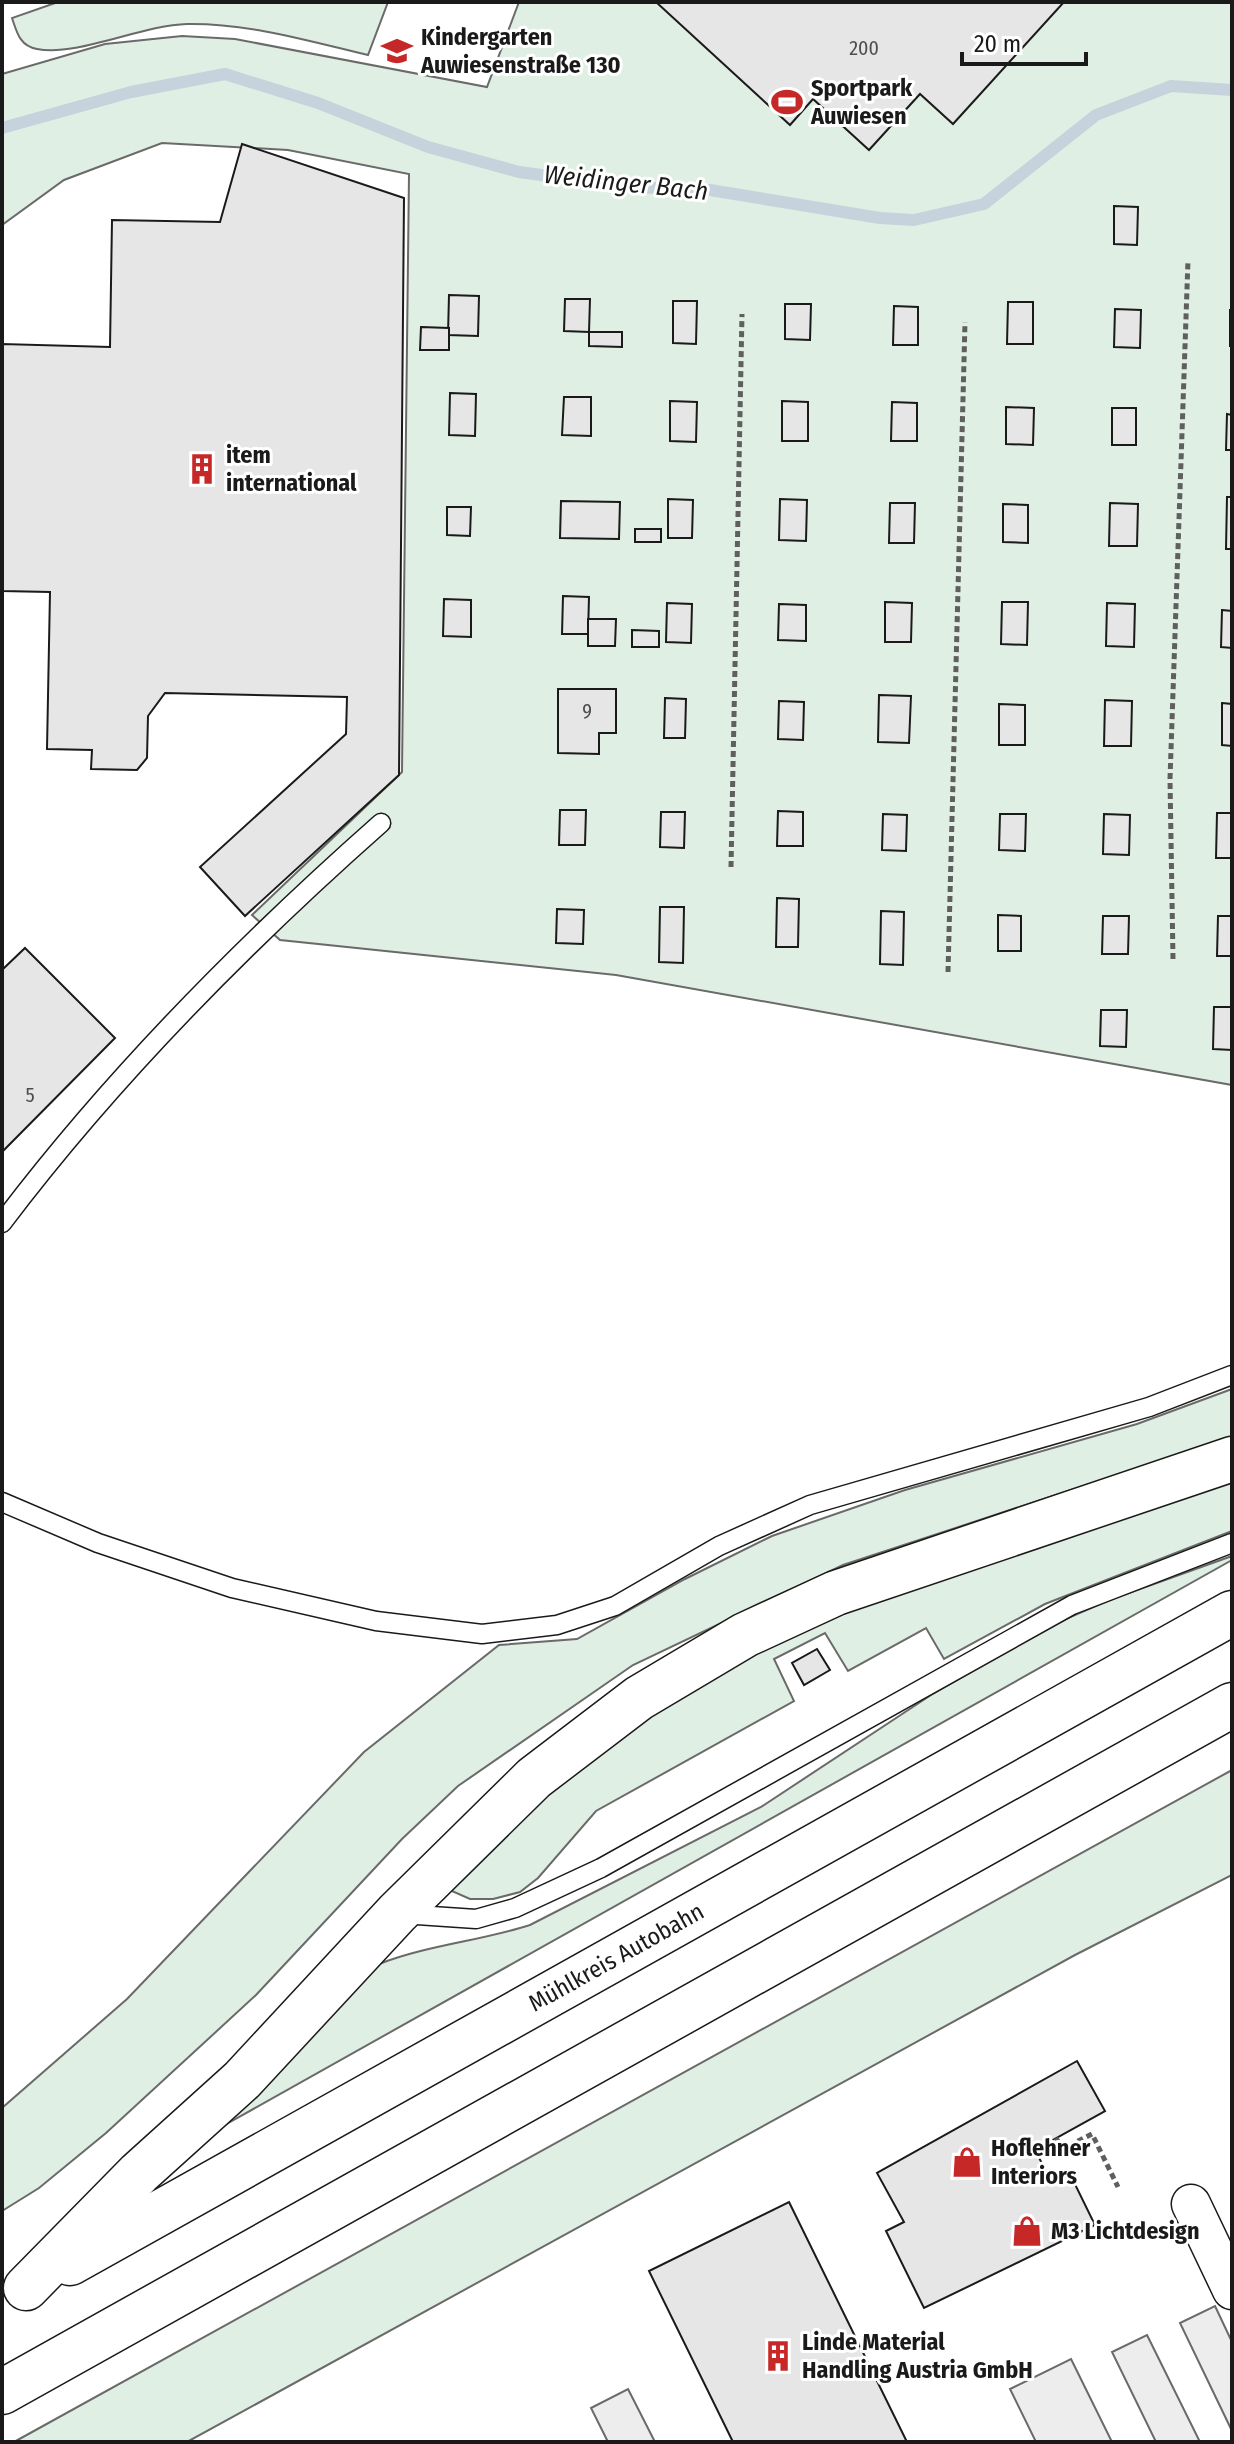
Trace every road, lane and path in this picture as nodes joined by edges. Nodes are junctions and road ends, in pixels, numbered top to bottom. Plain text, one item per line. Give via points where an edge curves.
1 (1188, 260) dead end
2 (742, 314) dead end
3 (965, 322) dead end
4 (381, 823) dead end
5 (731, 867) dead end
6 (1173, 959) dead end
7 (948, 972) dead end
8 (2, 1223) edge
9 (1232, 1375) edge
10 (1232, 1459) edge
11 (2, 1502) edge
12 (1232, 1543) edge
13 (1232, 1613) edge
14 (1230, 1707) edge
15 (397, 1913) junction
16 (1056, 2138) dead end
17 (1118, 2187) dead end
18 (1191, 2204) dead end
19 (1232, 2290) edge
20 (14, 2294) edge
21 (2, 2392) edge

1 - 6 path via 1170,779
2 - 5 path
3 - 7 path
4 - 8 lane via 234,959 83,1120
9 - 11 lane via 1149,1407 810,1505 719,1546 615,1606 557,1625 482,1634 376,1621 232,1588 98,1543
10 - 15 highway via 836,1593 745,1635 639,1698 534,1778
12 - 15 lane via 1072,1605 601,1868 515,1908 476,1919
13 - 20 highway, Mühlkreis Autobahn
14 - 21 highway
15 - 20 highway via 242,2080
16 - 17 path via 1062,2149 1092,2134
18 - 19 street

